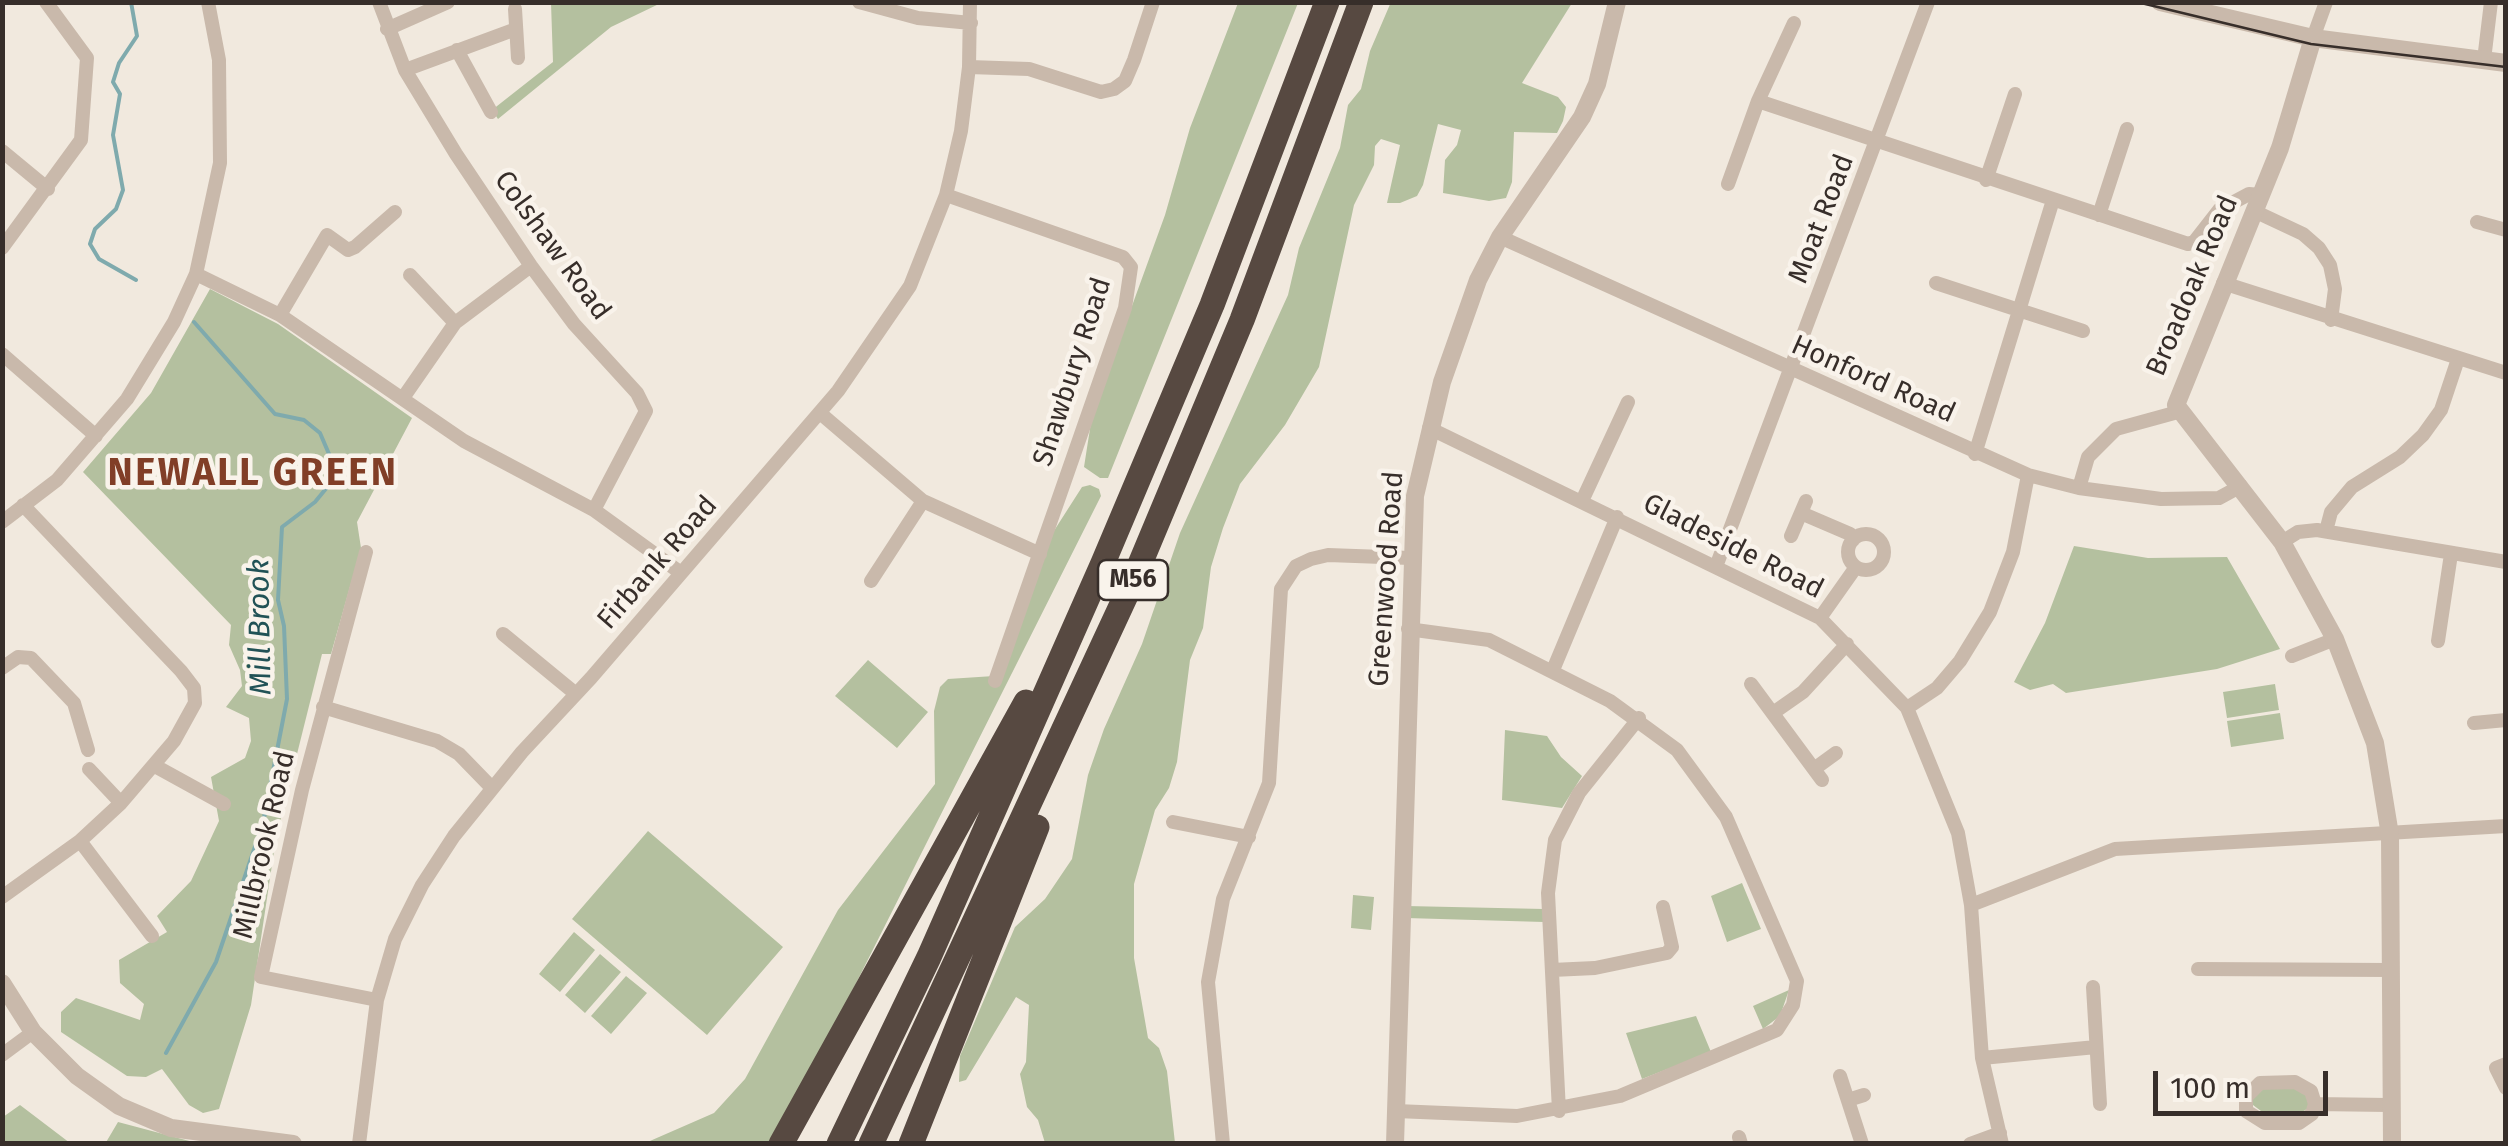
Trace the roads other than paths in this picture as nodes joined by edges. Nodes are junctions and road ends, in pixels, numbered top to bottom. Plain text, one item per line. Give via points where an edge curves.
1 (46, 2) edge
2 (208, 2) edge
3 (379, 2) edge
4 (448, 2) edge
5 (860, 2) edge
6 (970, 2) edge
7 (1153, 2) edge
8 (1327, 2) edge
9 (1361, 2) edge
10 (1617, 2) edge
11 (1928, 2) edge
12 (2160, 2) edge
13 (2326, 2) edge
14 (2491, 2) edge
15 (514, 9) dead end
16 (971, 23) junction
17 (1794, 23) dead end
18 (386, 28) junction
19 (516, 28) junction
20 (2312, 38) junction
21 (456, 50) junction
22 (518, 58) dead end
23 (2484, 60) junction
24 (2506, 62) edge
25 (970, 66) junction
26 (405, 70) junction
27 (2015, 94) dead end
28 (1758, 101) junction
29 (491, 112) dead end
30 (2127, 129) dead end
31 (1878, 144) junction
32 (2, 151) edge
33 (1986, 180) junction
34 (1728, 184) dead end
35 (48, 189) junction
36 (946, 196) junction
37 (2053, 200) junction
38 (2258, 203) junction
39 (395, 212) dead end
40 (2099, 215) junction
41 (2478, 222) dead end
42 (2506, 230) edge
43 (1500, 237) junction
44 (5, 238) edge
45 (531, 266) junction
46 (196, 274) junction
47 (410, 276) dead end
48 (1936, 283) dead end
49 (2223, 283) junction
50 (2020, 310) junction
51 (280, 314) junction
52 (2331, 320) junction
53 (455, 322) junction
54 (2083, 331) dead end
55 (2458, 358) junction
56 (4, 360) edge
57 (1792, 370) junction
58 (2506, 373) edge
59 (403, 398) junction
60 (1628, 402) dead end
61 (820, 412) junction
62 (2178, 412) junction
63 (1429, 428) junction
64 (96, 436) junction
65 (1975, 454) junction
66 (2028, 474) junction
67 (2241, 486) junction
68 (2078, 488) junction
69 (924, 501) junction
70 (1582, 501) junction
71 (23, 505) junction
72 (594, 510) junction
73 (1617, 517) junction
74 (2, 522) edge
75 (2326, 531) junction
76 (1791, 536) dead end
77 (1853, 540) junction
78 (2282, 542) junction
79 (366, 552) dead end
80 (1040, 554) junction
81 (2451, 554) junction
82 (1410, 558) junction
83 (2506, 562) edge
84 (1103, 564) junction
85 (1717, 564) junction
86 (1856, 567) junction
87 (681, 573) junction
88 (1134, 576) junction
89 (870, 580) dead end
90 (1820, 618) junction
91 (1408, 629) junction
92 (503, 634) dead end
93 (2334, 639) junction
94 (2438, 641) dead end
95 (1847, 644) junction
96 (2292, 656) dead end
97 (2, 668) edge
98 (1553, 670) junction
99 (995, 681) dead end
100 (1752, 684) dead end
101 (576, 694) junction
102 (323, 708) junction
103 (1908, 708) junction
104 (1773, 713) junction
105 (1639, 718) junction
106 (2506, 720) edge
107 (2474, 724) dead end
108 (88, 750) dead end
109 (1836, 752) dead end
110 (155, 766) junction
111 (89, 769) dead end
112 (492, 788) junction
113 (121, 803) junction
114 (224, 804) dead end
115 (1173, 822) dead end
116 (2506, 826) edge
117 (2390, 835) junction
118 (1249, 837) junction
119 (80, 842) junction
120 (2, 896) edge
121 (1971, 905) junction
122 (1663, 907) dead end
123 (152, 936) dead end
124 (2198, 969) dead end
125 (1552, 970) junction
126 (2389, 970) junction
127 (2, 983) edge
128 (2093, 987) dead end
129 (378, 1000) junction
130 (34, 1032) junction
131 (2096, 1047) junction
132 (2, 1055) edge
133 (1982, 1058) junction
134 (2506, 1064) edge
135 (1840, 1076) dead end
136 (2506, 1088) edge
137 (1864, 1095) dead end
138 (1848, 1100) junction
139 (2100, 1104) dead end
140 (2315, 1104) junction
141 (2388, 1105) junction
142 (1559, 1110) junction
143 (1396, 1111) junction
144 (2001, 1138) edge
145 (292, 1143) edge
146 (360, 1144) edge
147 (780, 1144) edge
148 (839, 1144) edge
149 (871, 1144) edge
150 (911, 1144) edge
151 (1223, 1144) edge
152 (1396, 1144) edge
153 (1862, 1144) edge
154 (1970, 1144) edge
155 (2392, 1144) edge

1 - 35 street via 77,40 88,74 80,140
2 - 46 street via 219,60 220,163
3 - 18 street, Colshaw Road
4 - 18 street
5 - 16 street
6 - 16 street, Firbank Road
7 - 25 street via 1134,60 1114,89 1100,92 1029,70
8 - 84 highway, M56 via 1212,305
9 - 88 highway, M56 via 1242,320
10 - 43 street, Greenwood Road via 1598,84 1582,117
11 - 31 street, Moat Road
12 - 20 street
13 - 20 street, Broadoak Road
14 - 23 street
15 - 19 street
16 - 25 street, Firbank Road
17 - 28 street
18 - 26 street, Colshaw Road
19 - 21 street
19 - 22 street
20 - 23 street
20 - 38 street, Broadoak Road
21 - 26 street
21 - 29 street
23 - 24 street
25 - 36 street, Firbank Road
26 - 45 street, Colshaw Road
27 - 33 street
28 - 31 street
28 - 34 street
30 - 40 street
31 - 33 street
31 - 57 street, Moat Road
32 - 35 street
33 - 37 street
35 - 44 street
36 - 61 street, Firbank Road via 910,286
36 - 80 street, Shawbury Road via 1122,257 1131,267 1125,308
37 - 40 street
37 - 50 street
38 - 40 street via 2249,194 2219,210 2188,244
38 - 49 street, Broadoak Road
38 - 52 street via 2303,234 2330,265
39 - 51 street via 355,248 327,235
41 - 42 street
43 - 57 street, Honford Road
43 - 63 street, Greenwood Road via 1460,328
45 - 53 street
45 - 72 street, Colshaw Road via 646,411
46 - 51 street
46 - 64 street via 151,363
47 - 53 street
48 - 50 street
49 - 52 street
49 - 62 street, Broadoak Road via 2177,395
50 - 54 street
50 - 65 street
51 - 59 street
52 - 55 street
53 - 59 street
55 - 58 street
55 - 75 street via 2441,410 2423,436 2352,487 2331,512
56 - 64 street
57 - 65 street, Honford Road
57 - 85 street, Moat Road
59 - 72 street via 464,441
60 - 70 street
61 - 69 street
61 - 87 street, Firbank Road
62 - 67 street, Broadoak Road
62 - 68 street via 2116,428 2088,457
63 - 70 street, Gladeside Road
63 - 82 street, Greenwood Road via 1414,496
64 - 71 street
65 - 66 street, Honford Road
66 - 68 street, Honford Road
66 - 103 street via 2013,552 1990,612 1937,688
67 - 68 street, Honford Road via 2219,498 2161,499
67 - 78 street, Broadoak Road
69 - 80 street
69 - 89 street
70 - 73 street, Gladeside Road
71 - 74 street
71 - 110 street via 194,688 195,702
72 - 87 street
73 - 85 street, Gladeside Road
73 - 98 street
75 - 78 street via 2298,532
75 - 81 street
76 - 77 street via 1804,507
77 - 86 street via 1849,556
77 - 86 street via 1876,537 1884,553 1876,568
78 - 93 street, Broadoak Road
79 - 102 street, Millbrook Road
80 - 99 street, Shawbury Road
81 - 83 street
81 - 94 street
82 - 91 street, Greenwood Road
82 - 118 street via 1328,555 1296,566 1287,577 1278,607 1269,782
84 - 147 highway, M56
84 - 148 highway, M56
85 - 90 street, Gladeside Road
86 - 90 street
87 - 101 street, Firbank Road
88 - 149 highway, M56
88 - 150 highway, M56
90 - 95 street, Gladeside Road
91 - 98 street via 1489,640
91 - 143 street, Greenwood Road
92 - 101 street
93 - 96 street
93 - 117 street, Broadoak Road via 2375,743
95 - 103 street, Gladeside Road
95 - 104 street via 1803,692
97 - 108 street via 18,657 32,658 74,703
98 - 105 street
100 - 104 street
101 - 112 street, Firbank Road
102 - 112 street via 437,741
102 - 129 street, Millbrook Road via 261,977
103 - 121 street, Gladeside Road via 1958,833
104 - 109 street via 1818,774
105 - 125 street via 1579,793 1555,840 1548,894
105 - 142 street via 1678,750 1726,817 1797,981 1796,992 1777,1030 1620,1096
106 - 107 street
110 - 113 street
110 - 114 street
111 - 113 street
112 - 129 street, Firbank Road via 422,885 395,939
113 - 119 street
115 - 118 street
116 - 117 street
117 - 121 street via 2115,848
117 - 126 street, Broadoak Road
118 - 151 street via 1223,899 1208,982
119 - 120 street
119 - 123 street
121 - 133 street, Gladeside Road
122 - 125 street via 1672,946 1667,954
124 - 126 street
125 - 142 street
126 - 141 street, Broadoak Road
127 - 130 street
128 - 131 street
129 - 146 street, Firbank Road
130 - 132 street
130 - 145 street via 119,1106 170,1128
131 - 133 street
131 - 139 street
133 - 144 street, Gladeside Road
134 - 136 street via 2496,1068
135 - 138 street
137 - 138 street
138 - 153 street
140 - 140 street via 2298,1123 2265,1123 2246,1111 2246,1098 2260,1083 2296,1082
140 - 141 street
141 - 155 street, Broadoak Road
142 - 143 street via 1517,1116
143 - 152 street, Greenwood Road
144 - 154 street

